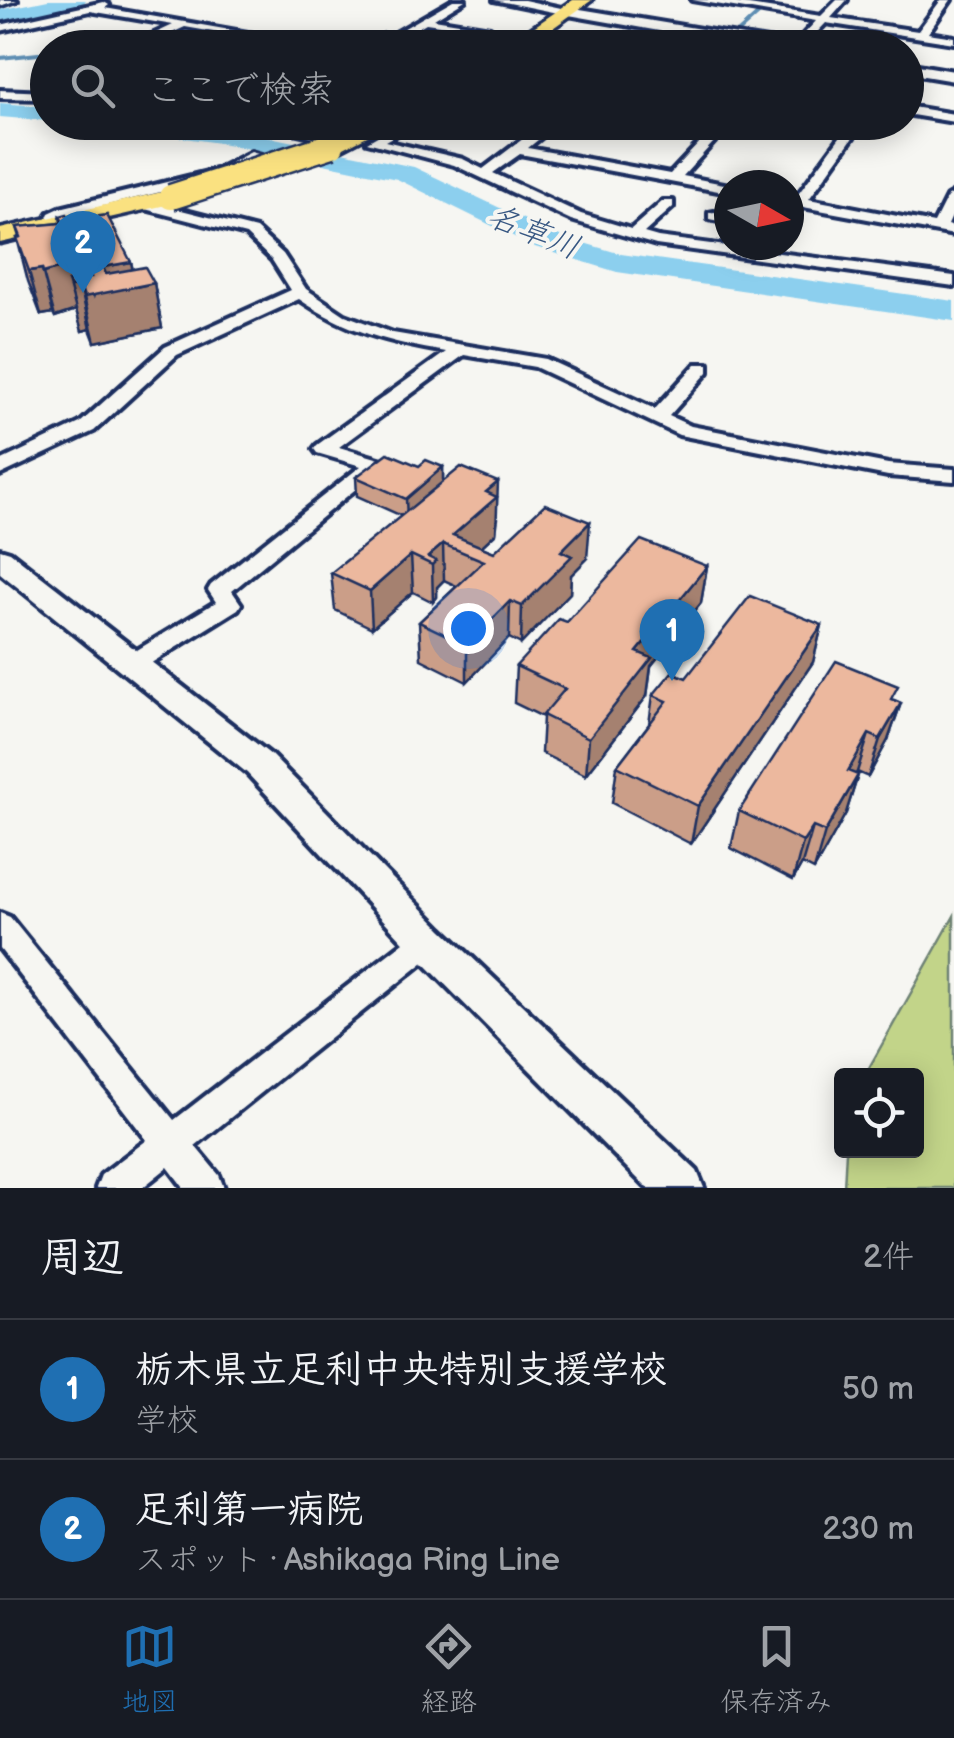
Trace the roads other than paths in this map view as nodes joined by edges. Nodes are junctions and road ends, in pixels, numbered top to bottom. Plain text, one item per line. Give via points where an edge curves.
1 (12, 0) edge
2 (124, 0) edge
3 (460, 0) edge
4 (500, 0) edge
5 (584, 0) edge
6 (704, 0) edge
7 (842, 0) edge
8 (946, 0) edge
9 (0, 3) edge
10 (89, 8) junction
11 (568, 11) junction
12 (424, 20) junction
13 (824, 20) junction
14 (184, 24) junction
15 (0, 28) edge
16 (170, 30) edge
17 (220, 30) edge
18 (406, 30) edge
19 (484, 30) edge
20 (539, 30) edge
21 (680, 30) edge
22 (814, 30) edge
23 (889, 30) edge
24 (924, 31) edge
25 (924, 35) edge
26 (954, 40) edge
27 (924, 71) edge
28 (954, 76) edge
29 (30, 91) edge
30 (0, 94) edge
31 (22, 94) junction
32 (30, 95) edge
33 (924, 113) edge
34 (954, 118) edge
35 (343, 140) edge
36 (377, 140) edge
37 (532, 140) edge
38 (709, 140) edge
39 (844, 140) edge
40 (520, 150) junction
41 (256, 156) dead end
42 (306, 165) dead end
43 (484, 174) junction
44 (673, 179) junction
45 (714, 186) edge
46 (804, 190) edge
47 (170, 192) junction
48 (954, 197) edge
49 (142, 204) junction
50 (668, 204) dead end
51 (804, 204) edge
52 (51, 225) junction
53 (946, 230) edge
54 (633, 235) junction
55 (0, 236) edge
56 (714, 244) edge
57 (804, 257) edge
58 (954, 281) edge
59 (300, 292) junction
60 (460, 350) junction
61 (702, 368) dead end
62 (656, 419) junction
63 (0, 469) edge
64 (954, 475) edge
65 (0, 558) edge
66 (132, 664) junction
67 (0, 926) edge
68 (428, 941) junction
69 (169, 1142) junction
70 (114, 1188) edge
71 (206, 1188) edge
72 (680, 1188) edge

1 - 9 street
2 - 10 street
3 - 12 street
4 - 11 street
5 - 11 main road
6 - 13 street
7 - 13 street
8 - 24 street
10 - 14 street
10 - 15 street
11 - 20 main road
11 - 21 main road
12 - 18 street
12 - 19 street
13 - 22 street
13 - 23 street
14 - 16 street
14 - 17 street
25 - 26 street
27 - 28 main road
29 - 31 street
30 - 31 street
31 - 32 street
33 - 34 street
35 - 47 main road, bridge
36 - 43 street
37 - 40 street
38 - 44 street
39 - 46 street
40 - 43 street
40 - 44 street
41 - 47 street
42 - 47 street via 206,197
43 - 54 street via 558,210
44 - 45 street
47 - 49 main road
47 - 52 street via 65,212
48 - 53 street
49 - 52 main road
49 - 59 street via 251,232 278,257
50 - 54 street
51 - 53 street
52 - 55 main road
54 - 56 street
57 - 58 street
59 - 60 street via 339,319
59 - 63 street via 171,351 87,427
60 - 62 street via 540,363
60 - 66 street via 324,450 376,464 220,590 230,604
61 - 62 street
62 - 64 street via 686,431 888,470
65 - 66 street
66 - 68 street via 259,764
67 - 69 street
68 - 69 street
68 - 72 street
69 - 70 street
69 - 71 street

